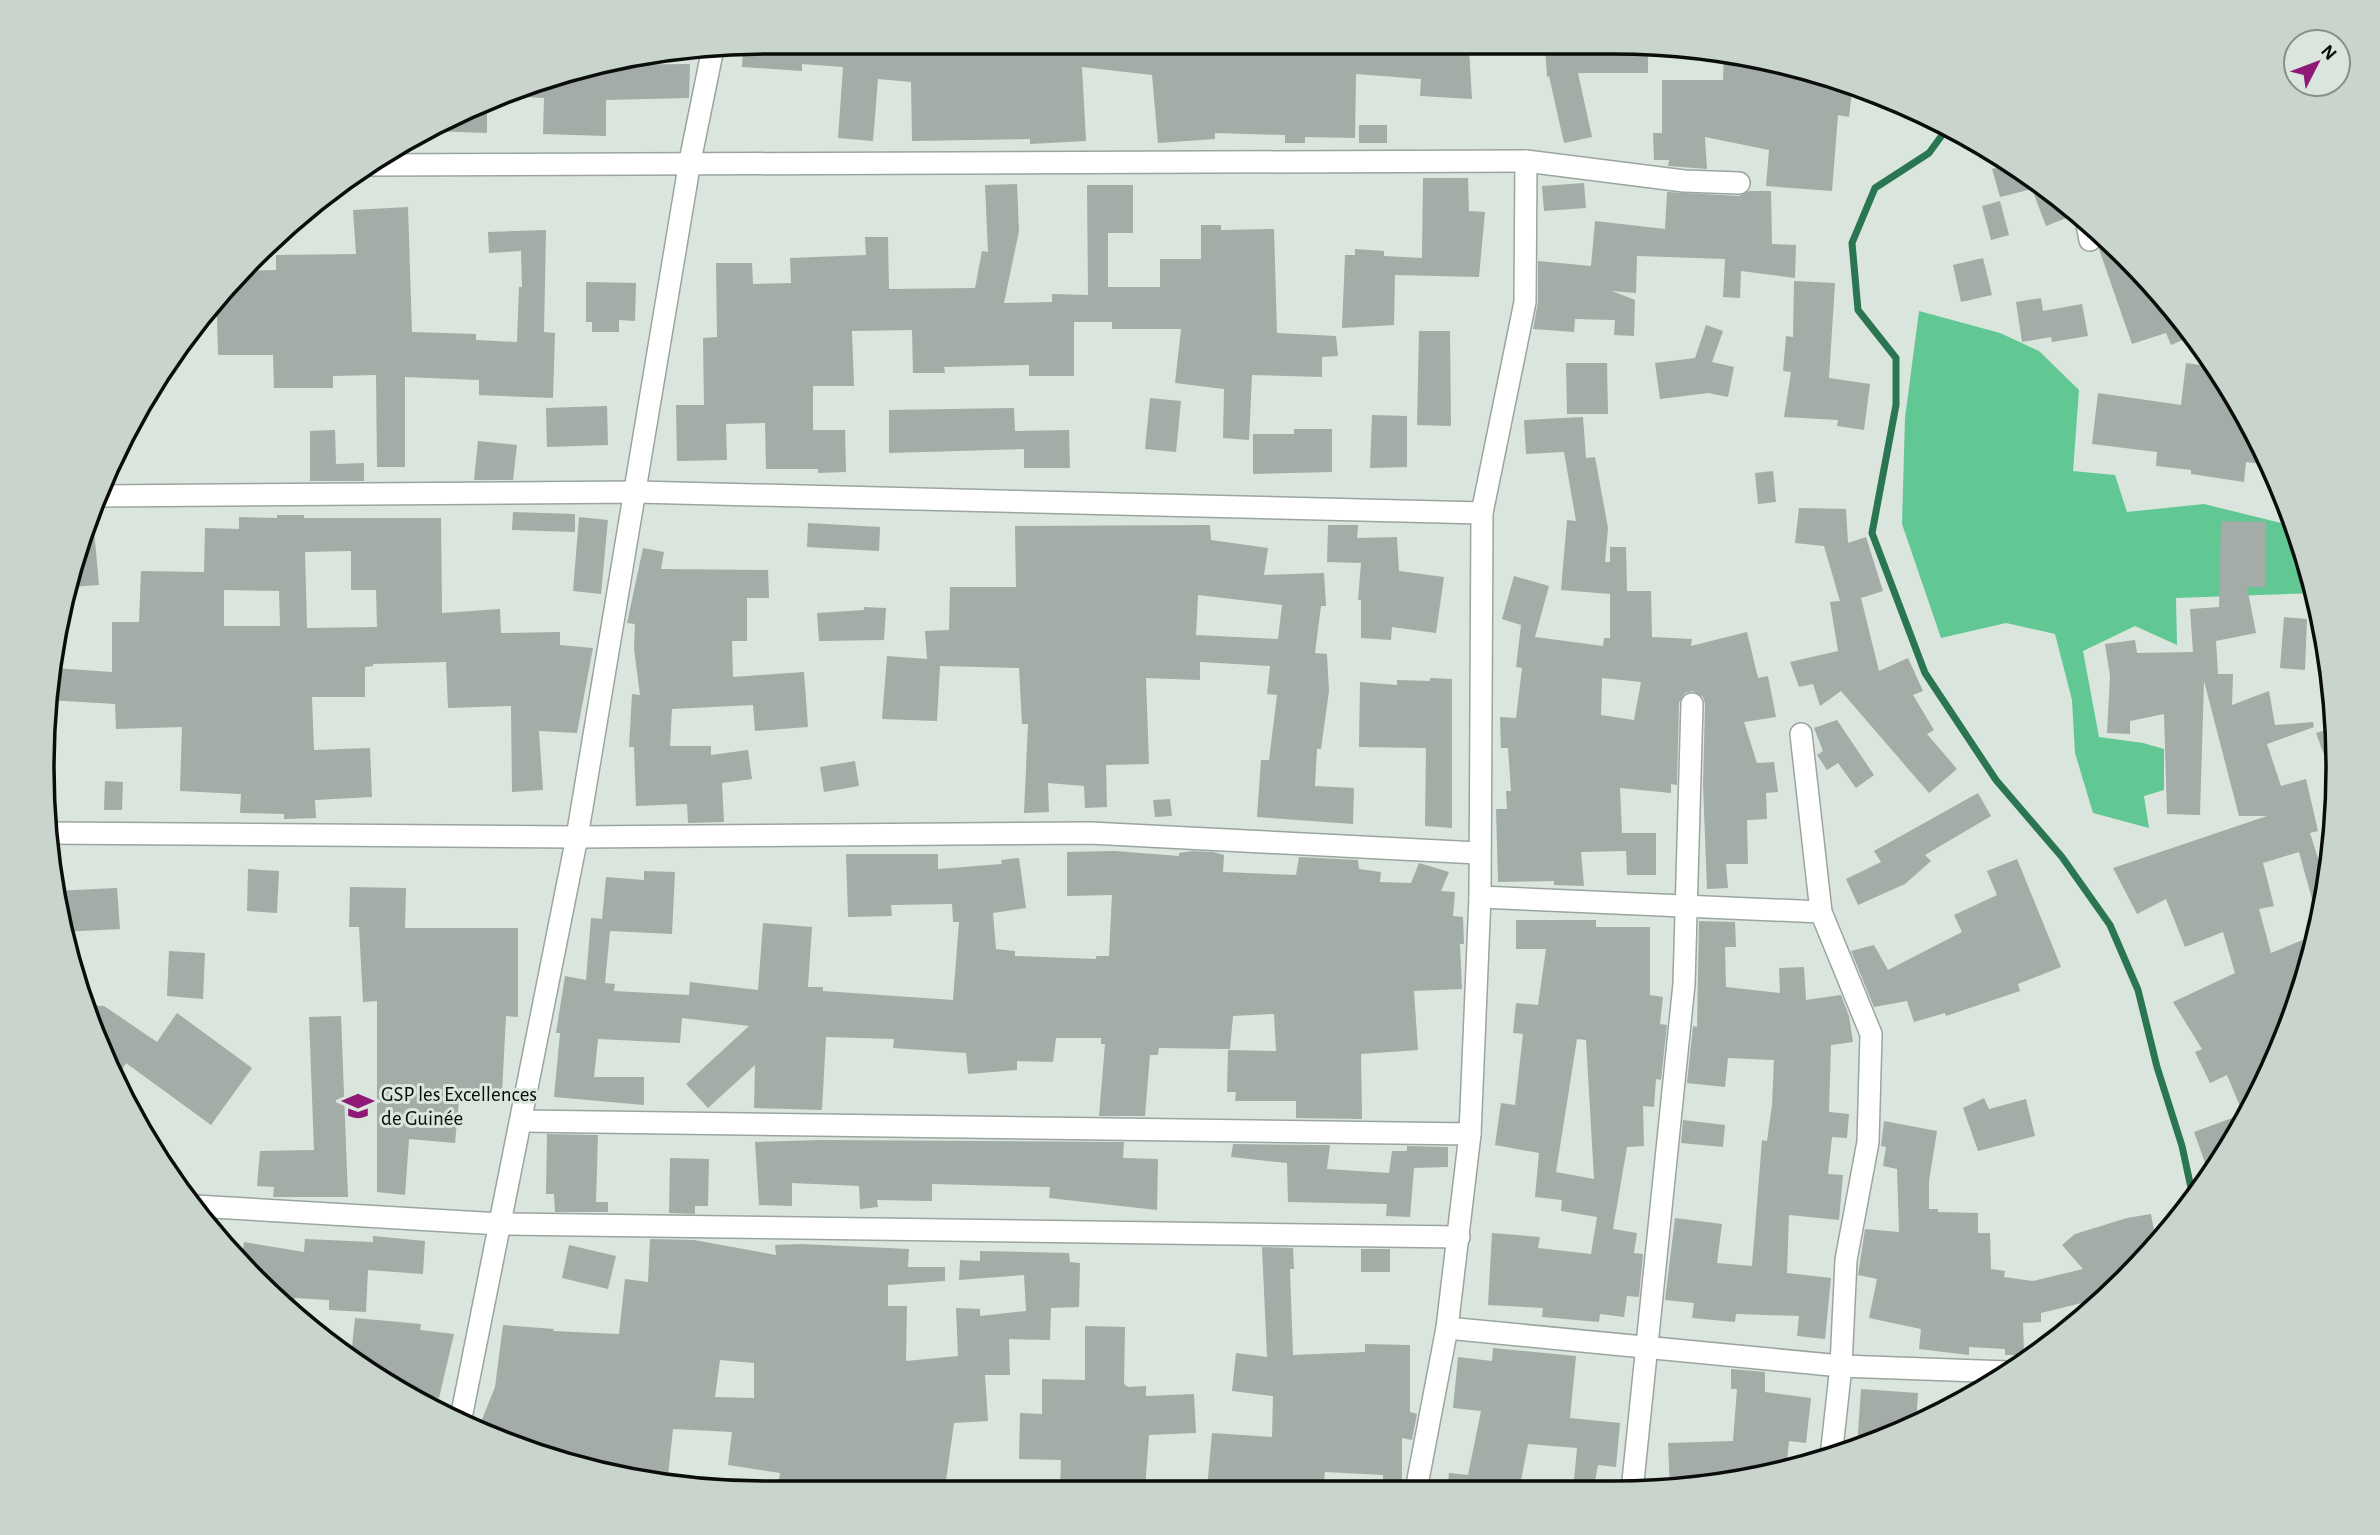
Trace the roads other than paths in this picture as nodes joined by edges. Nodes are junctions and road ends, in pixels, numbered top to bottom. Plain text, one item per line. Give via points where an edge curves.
1 (711, 57) edge
2 (690, 161) junction
3 (1526, 161) junction
4 (386, 165) edge
5 (1739, 183) dead end
6 (637, 492) junction
7 (109, 496) edge
8 (1482, 513) junction
9 (1692, 704) dead end
10 (1801, 734) dead end
11 (58, 833) edge
12 (577, 837) junction
13 (1478, 853) junction
14 (1480, 897) junction
15 (1687, 905) junction
16 (1821, 912) junction
17 (521, 1121) junction
18 (1470, 1134) junction
19 (206, 1207) edge
20 (500, 1224) junction
21 (1459, 1237) junction
22 (1447, 1328) junction
23 (1647, 1349) junction
24 (1841, 1366) junction
25 (1992, 1371) edge
26 (462, 1412) edge
27 (1832, 1446) edge
28 (1633, 1480) edge
29 (1418, 1481) edge

1 - 2 street
2 - 3 street
2 - 4 street
2 - 6 street
3 - 5 street via 1684,181
3 - 8 street via 1525,302
6 - 7 street
6 - 8 street
6 - 12 street
8 - 13 street
9 - 15 street
10 - 16 street
11 - 12 street
12 - 13 street via 1090,833
12 - 17 street
13 - 14 street
14 - 15 street
14 - 18 street
15 - 16 street
15 - 23 street via 1684,984
16 - 24 street via 1871,1034 1868,1142 1846,1260
17 - 18 street
17 - 20 street
18 - 21 street
19 - 20 street
20 - 21 street
20 - 26 street
21 - 22 street
22 - 23 street
22 - 29 street
23 - 24 street
23 - 28 street
24 - 25 street
24 - 27 street

